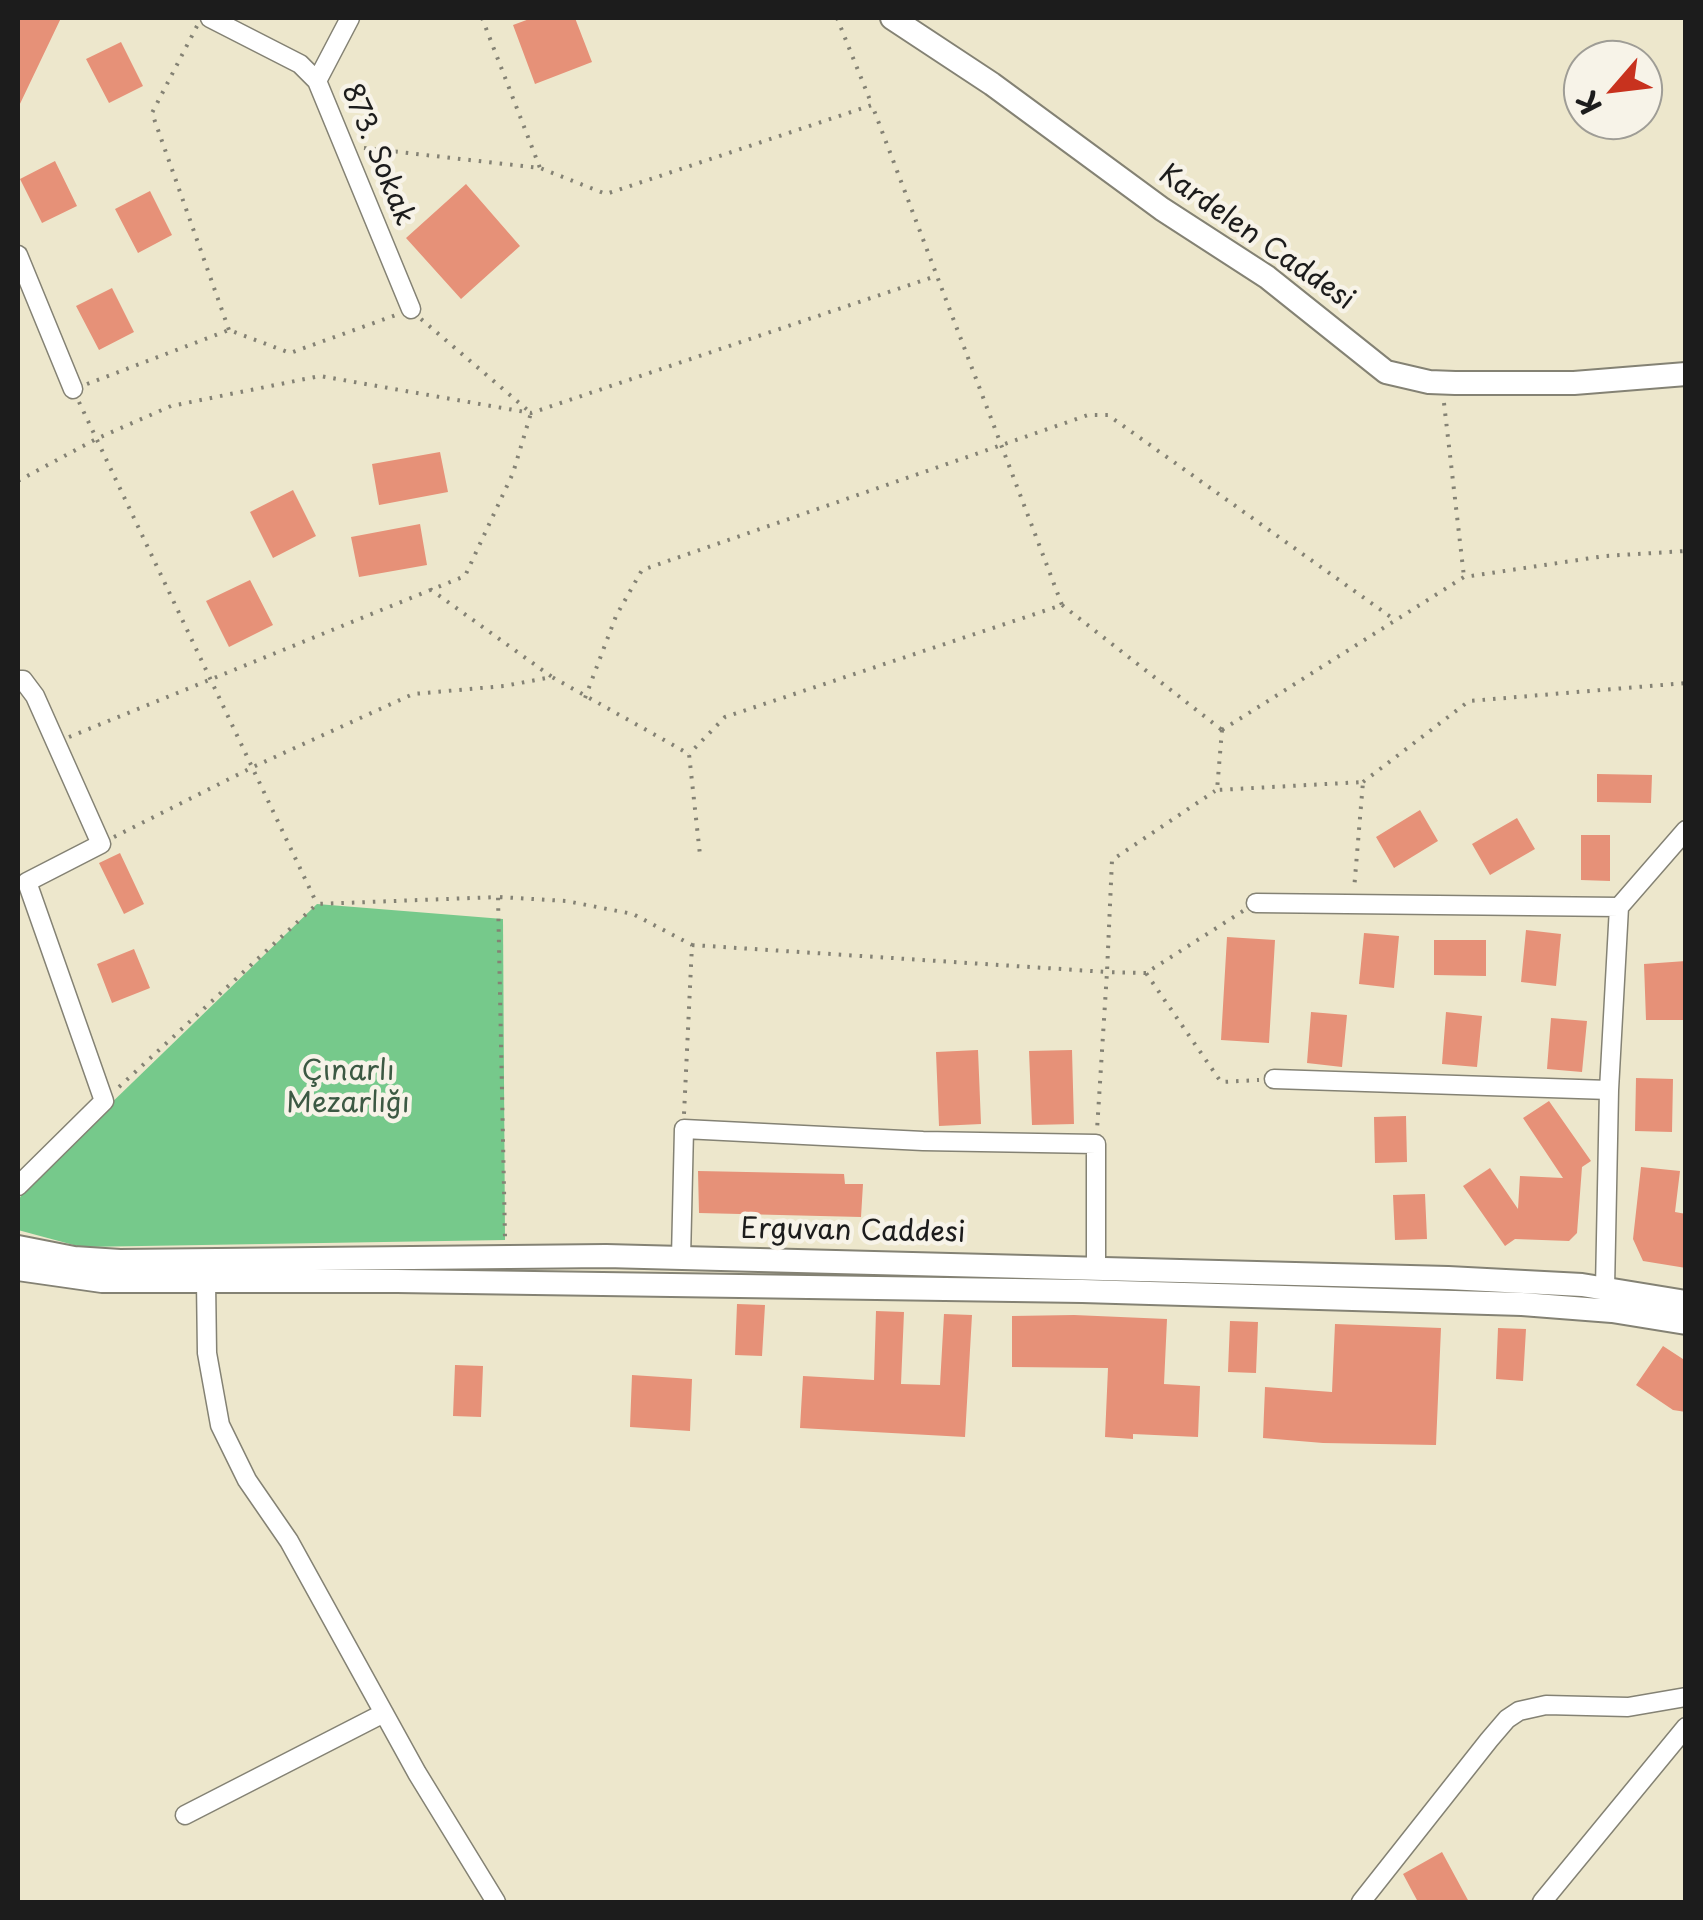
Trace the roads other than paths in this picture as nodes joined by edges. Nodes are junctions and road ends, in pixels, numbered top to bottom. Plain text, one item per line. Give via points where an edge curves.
1 (210, 18) edge
2 (350, 18) edge
3 (892, 18) edge
4 (316, 81) junction
5 (18, 256) edge
6 (411, 310) road end
7 (1686, 374) edge
8 (73, 389) road end
9 (18, 680) edge
10 (1686, 830) edge
11 (22, 880) edge
12 (1256, 903) road end
13 (1619, 908) junction
14 (1274, 1079) road end
15 (1609, 1090) junction
16 (18, 1186) edge
17 (18, 1247) edge
18 (681, 1258) junction
19 (18, 1269) edge
20 (1096, 1269) junction
21 (206, 1281) junction
22 (1605, 1288) junction
23 (1686, 1302) edge
24 (1686, 1324) edge
25 (1686, 1697) edge
26 (384, 1713) junction
27 (1686, 1727) edge
28 (185, 1815) dead end
29 (496, 1902) edge
30 (1361, 1902) edge
31 (1542, 1902) edge

1 - 4 street, 873. Sokak via 300,64
2 - 4 street
3 - 7 street, Kardelen Caddesi via 1266,277 1386,372 1442,383
4 - 6 street, 873. Sokak
5 - 8 street
9 - 11 street via 29,686 101,844
10 - 13 street
11 - 16 street via 104,1100
12 - 13 street
13 - 15 street
14 - 15 street
15 - 22 street
17 - 18 street, Erguvan Caddesi via 120,1261
18 - 20 street, Erguvan Caddesi
18 - 20 street via 684,1129 1096,1144
19 - 21 street via 102,1281
20 - 22 street, Erguvan Caddesi
21 - 24 street via 1522,1304
21 - 26 street via 207,1354 220,1425
22 - 23 street, Erguvan Caddesi
25 - 30 street via 1628,1707 1519,1711
26 - 28 street
26 - 29 street
27 - 31 street

